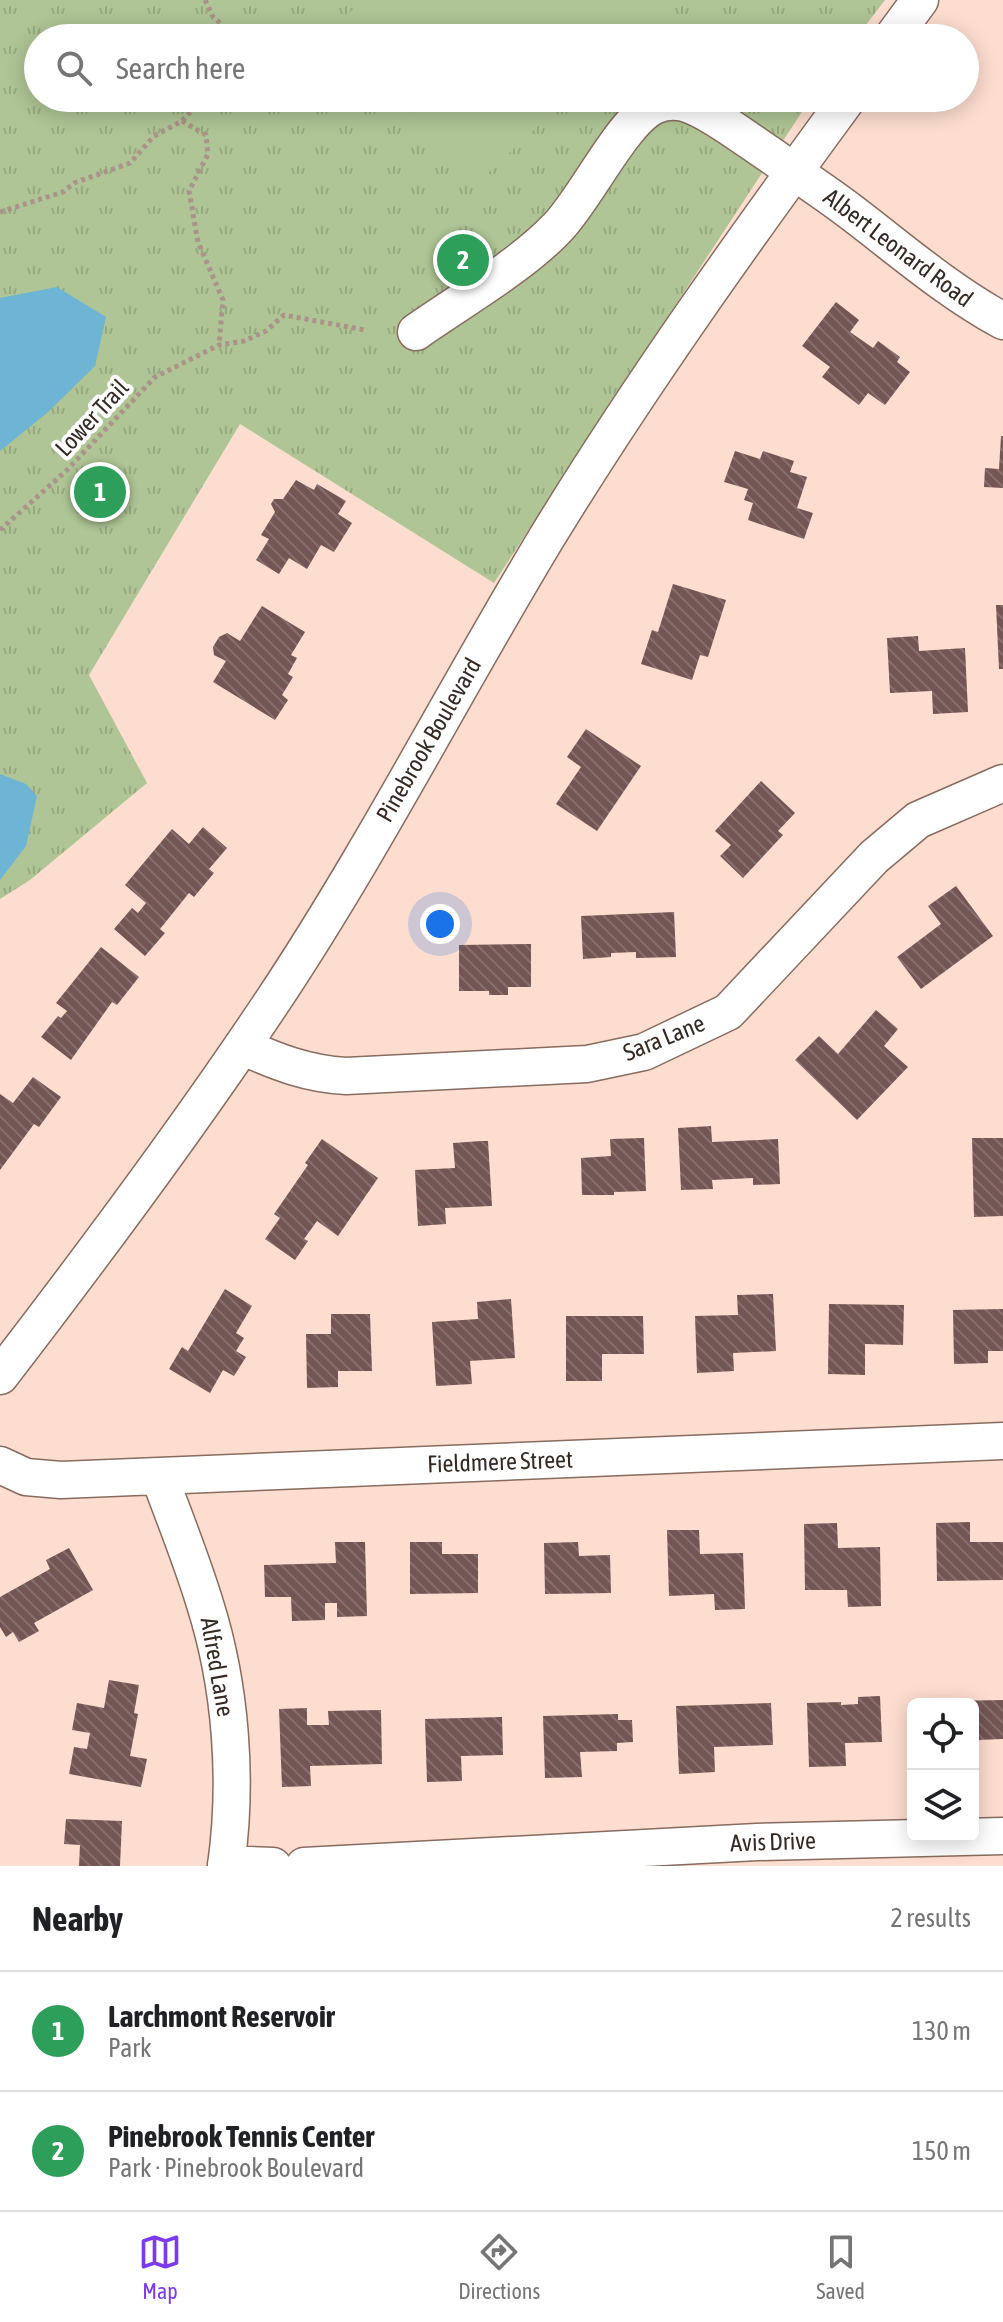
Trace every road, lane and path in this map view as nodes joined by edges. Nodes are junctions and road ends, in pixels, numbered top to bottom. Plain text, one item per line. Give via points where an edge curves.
1 (205, 0) edge
2 (920, 0) edge
3 (221, 24) edge
4 (902, 24) edge
5 (190, 112) edge
6 (646, 112) edge
7 (702, 112) edge
8 (838, 112) edge
9 (182, 121) junction
10 (794, 172) junction
11 (0, 212) edge
12 (1003, 321) edge
13 (365, 330) dead end
14 (416, 332) dead end
15 (219, 345) junction
16 (0, 530) edge
17 (1003, 783) edge
18 (242, 1046) junction
19 (0, 1376) edge
20 (1003, 1441) edge
21 (0, 1465) edge
22 (159, 1476) junction
23 (1003, 1836) edge
24 (226, 1865) edge
25 (273, 1866) edge
26 (304, 1866) edge

1 - 3 path
2 - 4 street
5 - 9 path
6 - 14 street, Albert Leonard Road via 555,231
7 - 10 street, Albert Leonard Road
8 - 10 street, Pinebrook Boulevard
9 - 11 path via 154,136 130,163
9 - 15 path via 206,135 208,154 189,191 198,242 223,300
10 - 12 street, Albert Leonard Road via 970,303
10 - 18 street, Pinebrook Boulevard via 703,297 547,537 313,938
13 - 15 path, Lower Trail via 284,315 266,331
15 - 16 path, Lower Trail via 155,377 66,471
17 - 18 street, Sara Lane via 918,820 874,857 728,1012 644,1052 587,1064 346,1076 290,1066
18 - 19 street, Pinebrook Boulevard via 153,1175
20 - 22 street, Fieldmere Street
21 - 22 street, Fieldmere Street via 44,1479
22 - 24 street, Alfred Lane via 206,1605 222,1674 232,1825
23 - 26 street, Avis Drive via 757,1842
24 - 25 street

